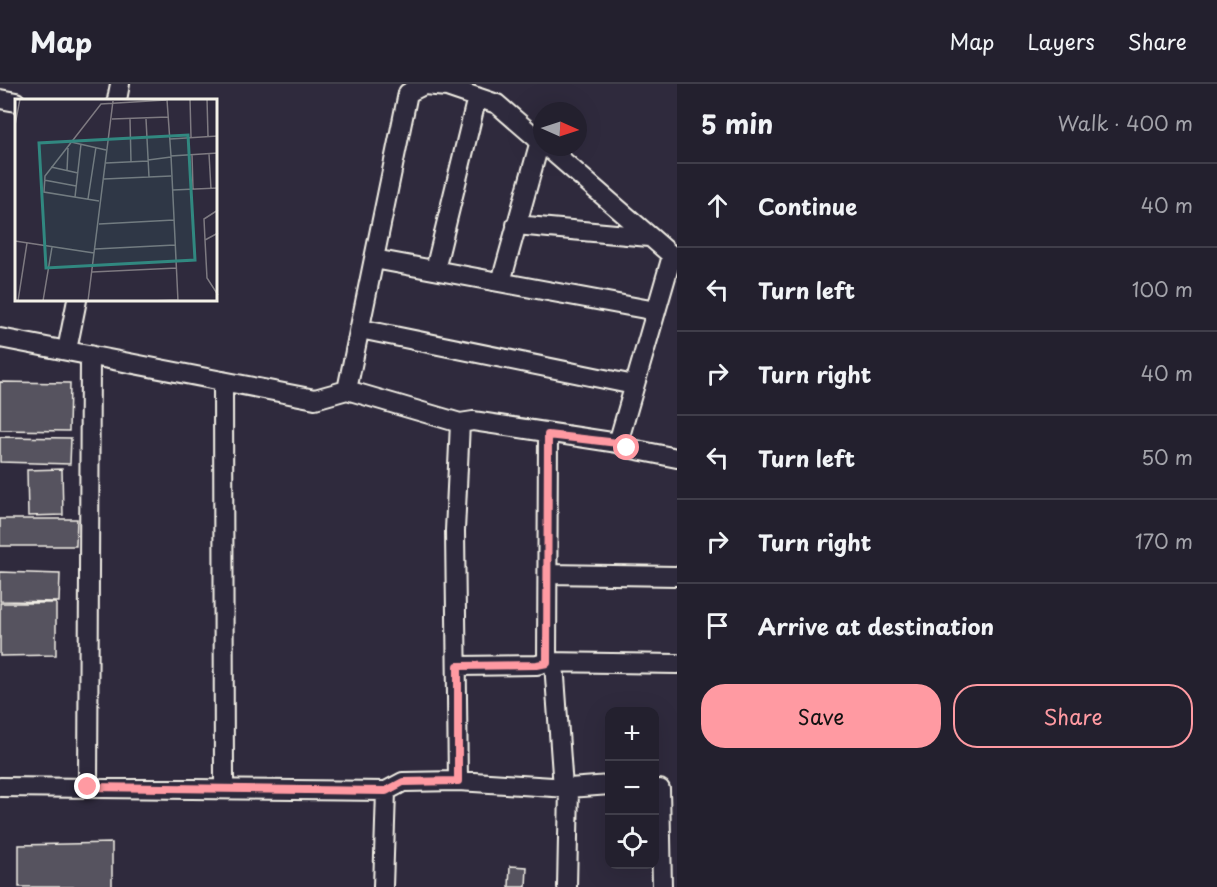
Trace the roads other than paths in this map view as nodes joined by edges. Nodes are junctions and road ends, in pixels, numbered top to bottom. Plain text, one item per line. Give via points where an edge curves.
1 (120, 84) edge
2 (477, 97) junction
3 (0, 99) edge
4 (117, 99) edge
5 (15, 102) edge
6 (533, 135) edge
7 (539, 156) edge
8 (557, 156) edge
9 (516, 225) junction
10 (650, 237) junction
11 (674, 258) edge
12 (374, 259) junction
13 (435, 270) junction
14 (501, 282) junction
15 (77, 302) edge
16 (656, 311) junction
17 (360, 329) junction
18 (0, 338) edge
19 (67, 350) junction
20 (90, 355) junction
21 (224, 381) junction
22 (634, 386) junction
23 (347, 390) junction
24 (460, 423) junction
25 (548, 435) junction
26 (618, 443) junction
27 (677, 458) edge
28 (548, 574) junction
29 (677, 576) edge
30 (551, 663) junction
31 (677, 664) edge
32 (458, 666) junction
33 (458, 781) junction
34 (605, 785) edge
35 (0, 787) edge
36 (88, 787) junction
37 (224, 788) junction
38 (566, 788) junction
39 (664, 788) edge
40 (386, 791) junction
41 (383, 887) edge
42 (567, 887) edge
43 (662, 887) edge

1 - 4 street
2 - 6 street via 497,104
2 - 12 street via 447,87 424,85 408,93
2 - 13 street
3 - 5 street
7 - 9 street
8 - 10 street
9 - 10 street
9 - 14 street
10 - 11 street
11 - 16 street
12 - 13 street
12 - 17 street
13 - 14 street
14 - 16 street
15 - 19 street
16 - 22 street
17 - 22 street
17 - 23 street
18 - 19 street
19 - 20 street
20 - 21 street
20 - 36 street
21 - 23 street via 315,399
21 - 37 street
22 - 26 street
23 - 24 street
24 - 25 street via 473,421
24 - 32 street via 455,531
25 - 26 street
25 - 28 street
26 - 27 street
28 - 29 street
28 - 30 street
30 - 31 street
30 - 32 street
30 - 38 street
32 - 33 street
33 - 38 street
33 - 40 street via 403,782
34 - 38 street
35 - 36 street
36 - 37 street
37 - 40 street
38 - 42 street
39 - 43 street
40 - 41 street

